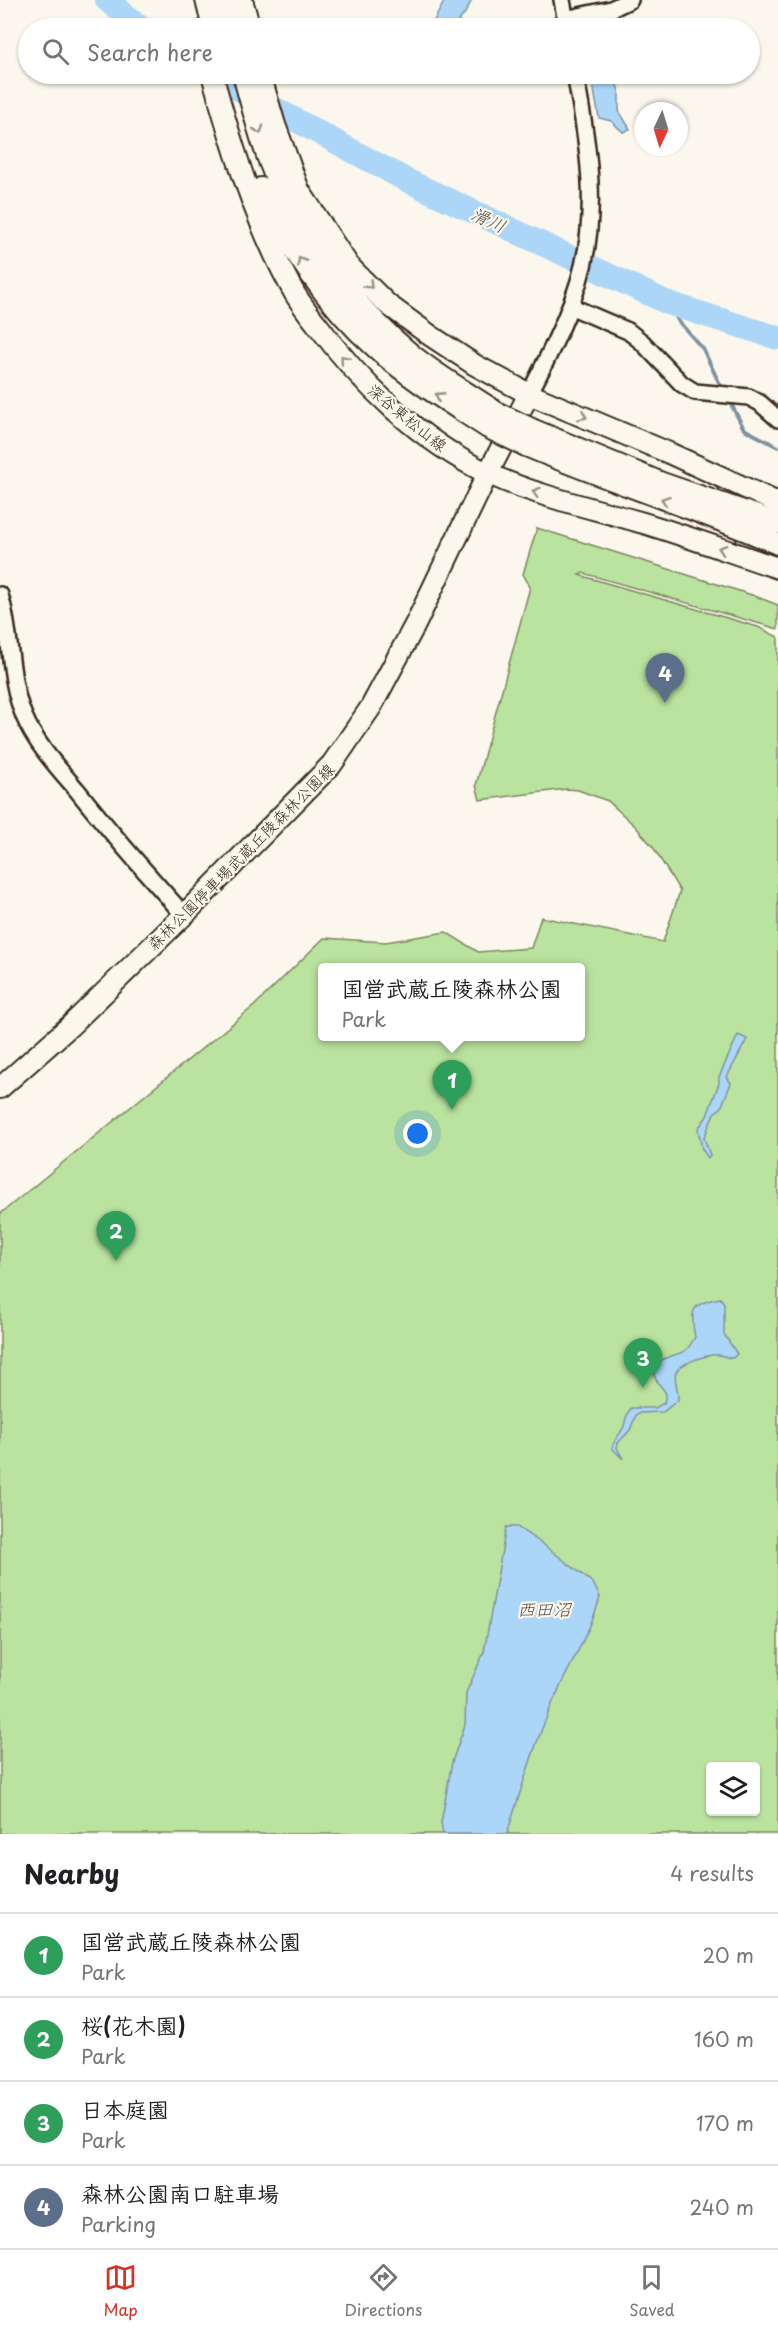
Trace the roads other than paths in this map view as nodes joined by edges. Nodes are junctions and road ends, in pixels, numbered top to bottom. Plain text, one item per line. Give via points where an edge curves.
1 (198, 0) edge
2 (206, 0) edge
3 (226, 0) edge
4 (242, 0) edge
5 (562, 0) edge
6 (630, 0) edge
7 (200, 18) edge
8 (210, 18) edge
9 (230, 18) edge
10 (247, 18) edge
11 (565, 18) edge
12 (584, 18) edge
13 (215, 84) edge
14 (227, 84) edge
15 (246, 84) edge
16 (264, 84) edge
17 (577, 84) edge
18 (570, 306) junction
19 (529, 394) junction
20 (778, 419) edge
21 (492, 420) junction
22 (530, 438) junction
23 (488, 473) junction
24 (778, 503) edge
25 (778, 524) edge
26 (778, 544) edge
27 (778, 568) edge
28 (0, 595) edge
29 (5, 647) edge
30 (184, 915) junction
31 (0, 1088) edge

1 - 7 main road
2 - 8 main road
3 - 9 main road
4 - 10 main road
5 - 11 street
6 - 12 street
23 -> 13 main road, 深谷東松山線 via 438,444 372,390 342,359 295,295 230,140
21 -> 14 main road, 深谷東松山線 via 420,384 375,348 307,270 269,205 251,164
15 -> 21 main road, 深谷東松山線 via 278,183 336,278 413,356
16 -> 19 main road via 290,168 311,209 349,266 387,304 431,336
17 - 18 street via 589,163 590,226
18 - 19 street
18 - 20 street via 628,331 695,392 749,397
19 - 23 main road, 森林公園停車場武蔵丘陵森林公園線
19 -> 24 main road
21 - 22 main road, 深谷東松山線, bridge
22 - 25 main road, 深谷東松山線
26 -> 22 main road, 深谷東松山線 via 594,474
27 -> 23 main road, 深谷東松山線
23 - 30 main road, 森林公園停車場武蔵丘陵森林公園線 via 371,707 332,764
28 - 29 street
29 - 30 street via 24,717 36,737 129,854
30 - 31 main road, 森林公園停車場武蔵丘陵森林公園線

